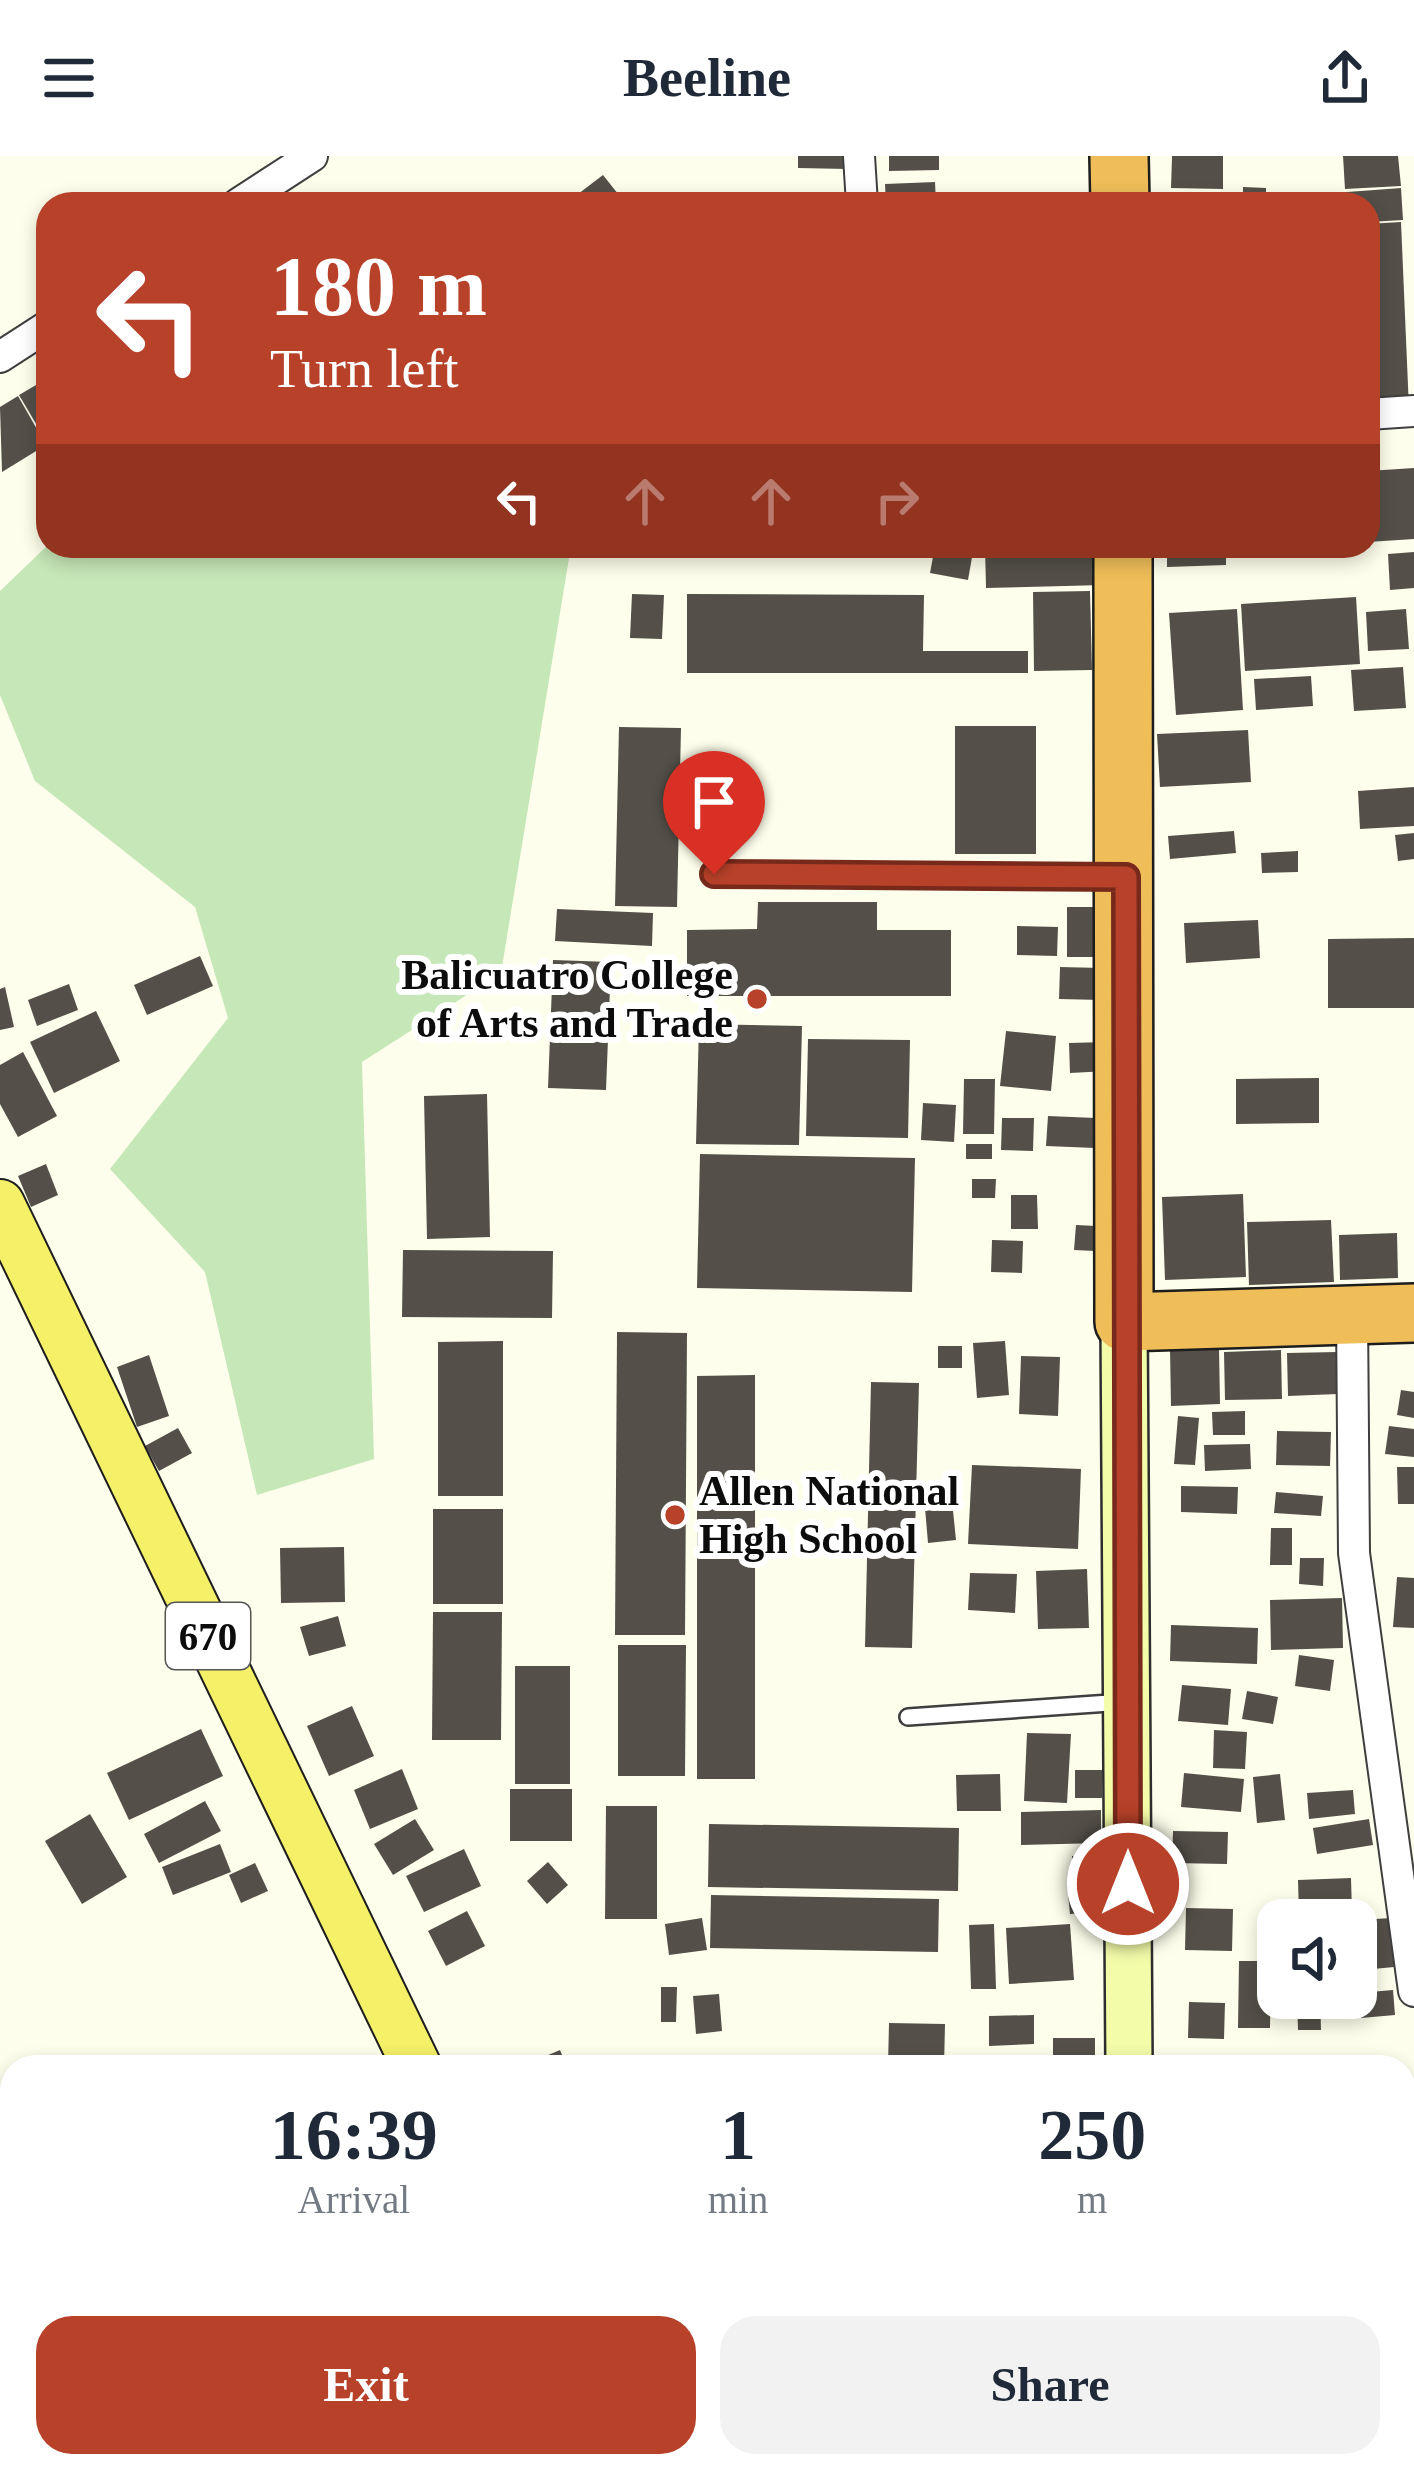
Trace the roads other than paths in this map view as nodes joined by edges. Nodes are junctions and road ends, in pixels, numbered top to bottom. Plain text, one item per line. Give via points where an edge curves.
1 (312, 156) edge
2 (859, 156) edge
3 (1119, 156) edge
4 (256, 192) edge
5 (861, 192) edge
6 (1120, 192) edge
7 (36, 334) edge
8 (0, 357) edge
9 (1414, 411) edge
10 (1380, 413) edge
11 (1123, 558) edge
12 (714, 874) dead end
13 (1126, 877) junction
14 (0, 1204) edge
15 (1125, 1225) junction
16 (1414, 1313) edge
17 (1352, 1315) junction
18 (1207, 1320) junction
19 (1124, 1322) junction
20 (1127, 1702) junction
21 (908, 1717) dead end
22 (1414, 1990) edge
23 (411, 2055) edge
24 (1130, 2055) edge

1 - 4 street
2 - 5 street
3 - 6 highway
7 - 8 street
9 - 10 street
11 - 13 highway
12 - 13 lane
13 - 15 highway
14 - 23 main road, 670
15 - 18 highway via 1156,1290
15 - 19 highway
16 - 17 highway
17 - 18 highway
17 - 22 street via 1354,1553
18 - 19 highway
19 - 20 main road
20 - 21 lane
20 - 24 main road

